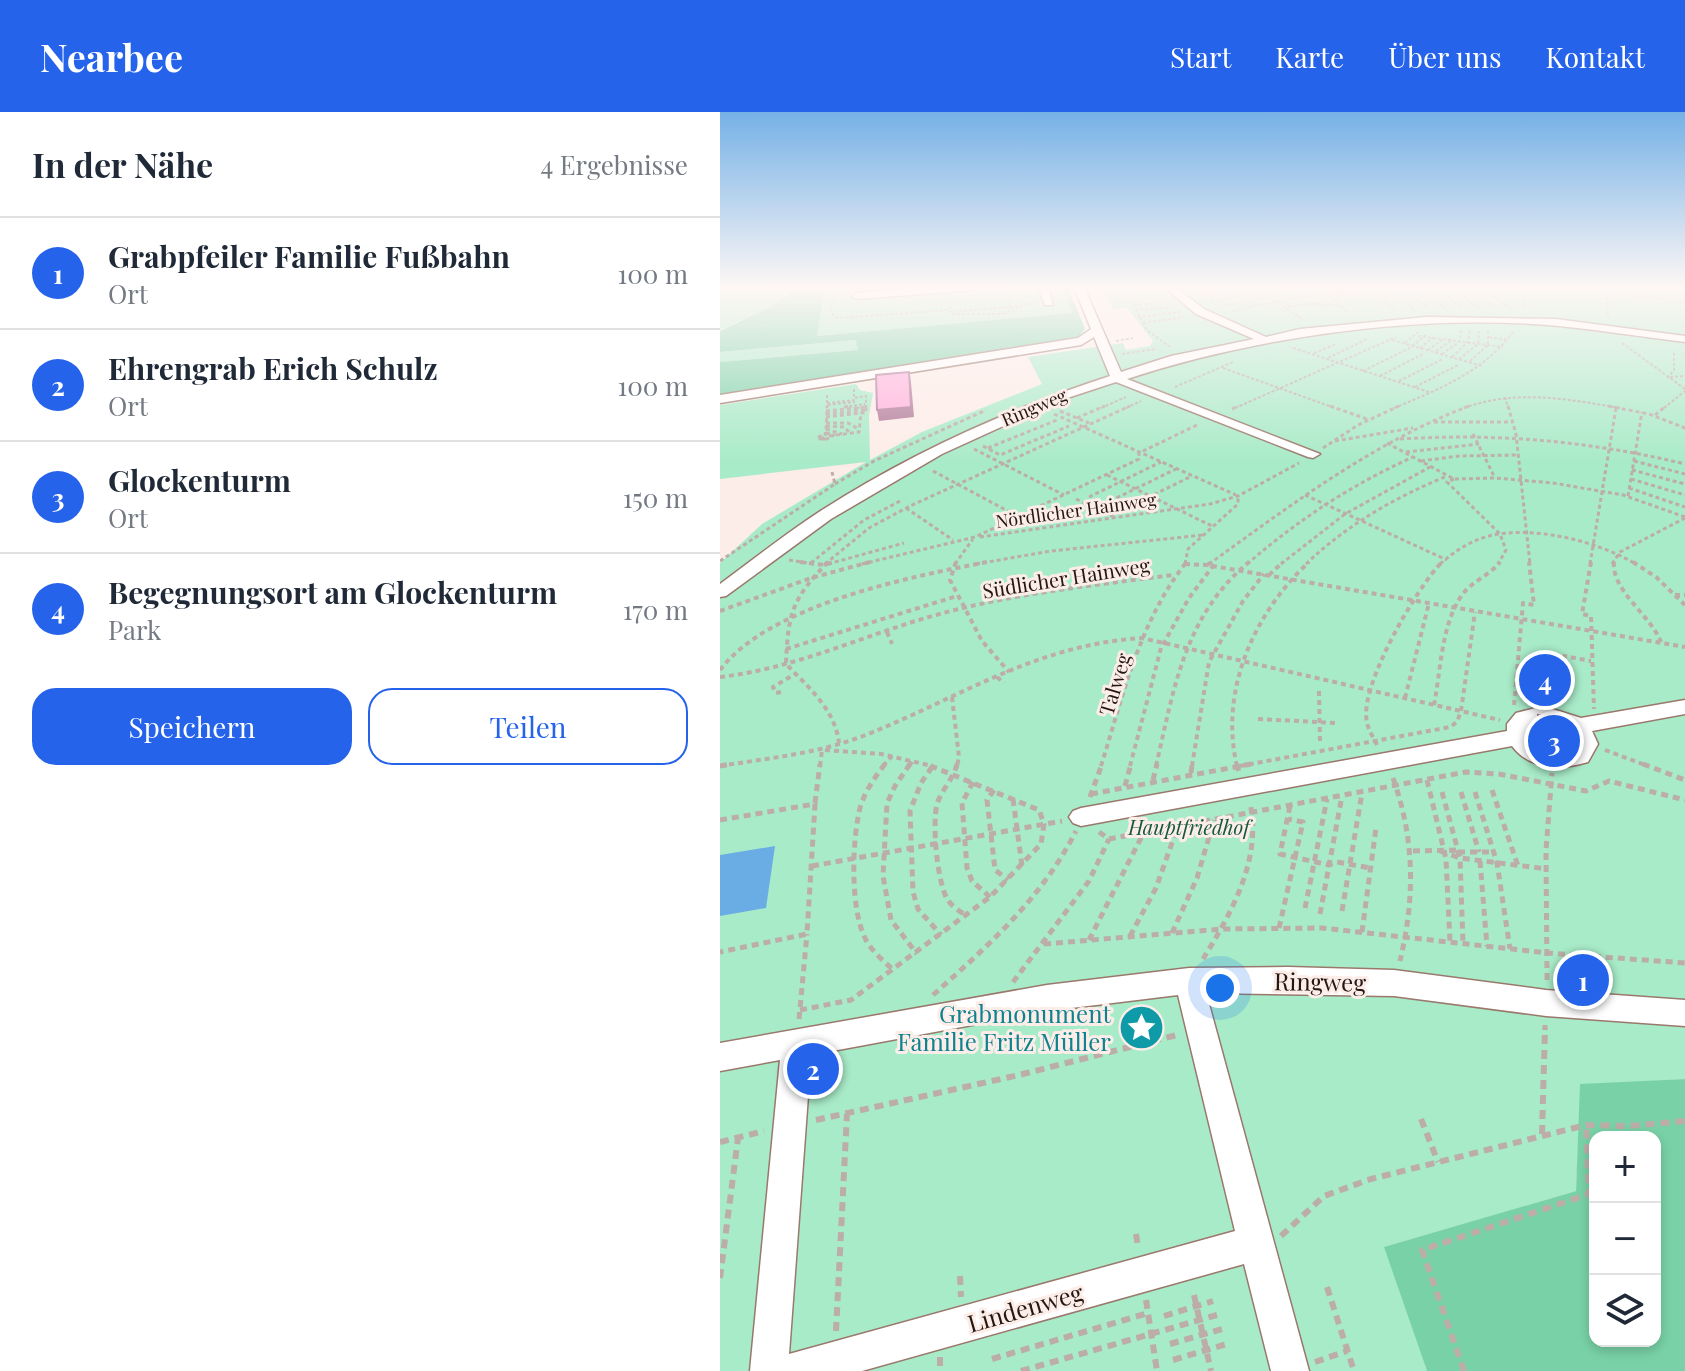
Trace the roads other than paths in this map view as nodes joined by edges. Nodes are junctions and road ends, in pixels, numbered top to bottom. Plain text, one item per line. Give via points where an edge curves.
1 (1058, 346) edge
2 (1104, 346) edge
3 (1227, 346) edge
4 (1089, 354) dead end
5 (1107, 354) junction
6 (1116, 375) junction
7 (720, 399) edge
8 (1313, 454) road end
9 (720, 592) edge
10 (1685, 707) edge
11 (1517, 722) junction
12 (1580, 728) junction
13 (1081, 817) road end
14 (1189, 981) junction
15 (1685, 1013) edge
16 (797, 1041) junction
17 (720, 1057) edge
18 (1256, 1243) junction
19 (769, 1371) edge
20 (794, 1371) edge
21 (1290, 1371) edge

1 - 7 street
2 - 5 street
3 - 6 street, Ringweg
4 - 5 street
5 - 6 street
6 - 8 street
6 - 9 street, Ringweg via 914,461 825,513
10 - 12 street
11 - 12 street via 1532,715
11 - 12 street via 1531,751 1553,760 1573,759 1586,750
11 - 13 street
14 - 15 street, Ringweg via 1394,983 1546,1003
14 - 16 street, Ringweg via 1047,998
14 - 18 street
16 - 17 street, Ringweg
16 - 19 street via 777,1129
18 - 20 street, Lindenweg via 1140,1262
18 - 21 street

